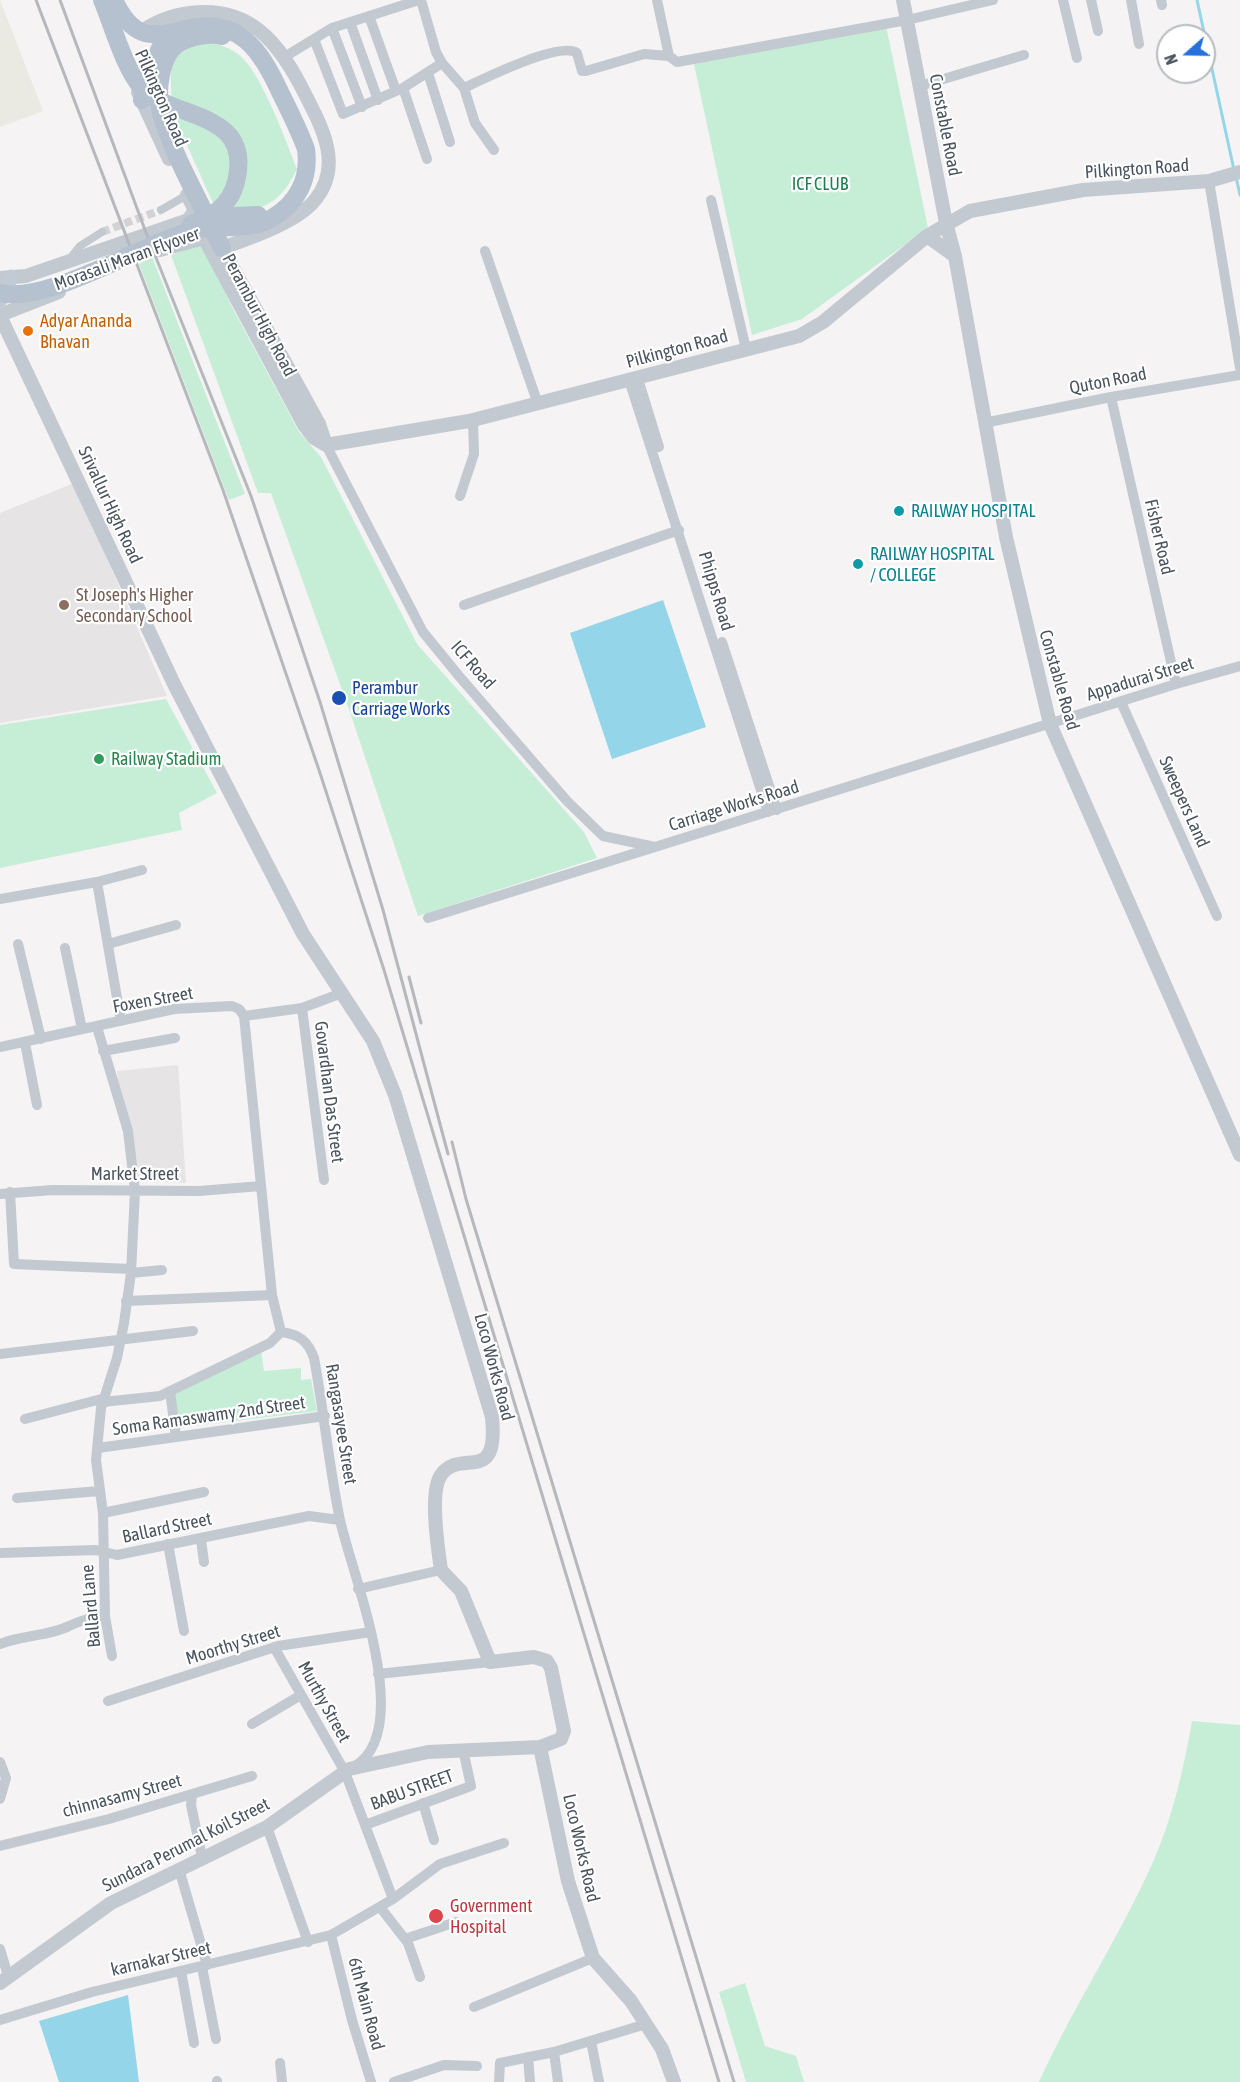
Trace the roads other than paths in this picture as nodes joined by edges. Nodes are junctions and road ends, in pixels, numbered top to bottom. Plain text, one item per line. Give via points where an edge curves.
1 (100, 0) edge
2 (114, 0) edge
3 (420, 0) edge
4 (657, 0) edge
5 (903, 0) edge
6 (993, 0) edge
7 (1063, 0) edge
8 (1091, 0) edge
9 (1131, 0) edge
10 (949, 5) edge
11 (369, 16) junction
12 (907, 20) junction
13 (350, 22) junction
14 (332, 28) junction
15 (1098, 31) dead end
16 (141, 32) junction
17 (180, 35) junction
18 (314, 39) junction
19 (116, 41) junction
20 (1139, 44) dead end
21 (286, 56) junction
22 (669, 56) junction
23 (1024, 56) dead end
24 (1077, 58) dead end
25 (442, 63) junction
26 (428, 73) junction
27 (920, 86) junction
28 (464, 88) junction
29 (399, 90) junction
30 (142, 100) junction
31 (378, 100) junction
32 (362, 107) junction
33 (450, 142) dead end
34 (494, 150) dead end
35 (427, 159) dead end
36 (1233, 174) edge
37 (1209, 181) junction
38 (187, 195) junction
39 (711, 200) dead end
40 (162, 210) tunnel mouth
41 (212, 217) junction
42 (946, 223) junction
43 (102, 232) tunnel mouth
44 (927, 236) junction
45 (204, 238) junction
46 (222, 248) junction
47 (485, 251) dead end
48 (955, 256) junction
49 (69, 261) junction
50 (4, 279) edge
51 (0, 293) edge
52 (0, 300) edge
53 (0, 316) edge
54 (746, 349) junction
55 (1240, 368) edge
56 (1240, 375) edge
57 (633, 379) junction
58 (1111, 397) junction
59 (538, 404) junction
60 (473, 420) junction
61 (984, 423) junction
62 (326, 445) junction
63 (460, 496) dead end
64 (679, 530) junction
65 (464, 605) dead end
66 (1240, 666) edge
67 (1176, 684) junction
68 (1120, 702) junction
69 (1050, 724) junction
70 (772, 811) junction
71 (656, 847) junction
72 (142, 870) dead end
73 (97, 882) junction
74 (0, 898) edge
75 (1217, 916) dead end
76 (428, 918) dead end
77 (176, 926) dead end
78 (18, 944) dead end
79 (108, 944) junction
80 (65, 948) dead end
81 (342, 993) junction
82 (302, 1008) junction
83 (244, 1016) junction
84 (121, 1021) junction
85 (97, 1027) junction
86 (82, 1029) junction
87 (175, 1038) dead end
88 (41, 1040) junction
89 (25, 1043) junction
90 (0, 1047) edge
91 (103, 1051) junction
92 (36, 1104) dead end
93 (1240, 1155) edge
94 (324, 1180) dead end
95 (261, 1186) junction
96 (135, 1191) junction
97 (5, 1193) edge
98 (6, 1241) edge
99 (162, 1270) dead end
100 (131, 1271) junction
101 (272, 1295) junction
102 (126, 1301) junction
103 (193, 1331) dead end
104 (281, 1332) junction
105 (121, 1339) junction
106 (0, 1354) edge
107 (171, 1391) junction
108 (104, 1400) junction
109 (325, 1416) junction
110 (25, 1419) dead end
111 (176, 1437) junction
112 (98, 1448) junction
113 (99, 1491) junction
114 (204, 1492) dead end
115 (17, 1498) dead end
116 (103, 1513) junction
117 (340, 1520) junction
118 (201, 1540) junction
119 (168, 1544) junction
120 (0, 1553) edge
121 (103, 1554) junction
122 (204, 1562) dead end
123 (441, 1570) junction
124 (358, 1589) junction
125 (105, 1616) junction
126 (184, 1631) dead end
127 (371, 1632) junction
128 (0, 1644) edge
129 (274, 1647) junction
130 (112, 1656) dead end
131 (490, 1662) junction
132 (378, 1674) junction
133 (301, 1695) junction
134 (108, 1701) dead end
135 (252, 1724) dead end
136 (540, 1747) junction
137 (463, 1750) junction
138 (0, 1762) edge
139 (347, 1771) junction
140 (252, 1776) dead end
141 (192, 1795) junction
142 (0, 1799) edge
143 (423, 1803) junction
144 (365, 1825) junction
145 (267, 1827) junction
146 (434, 1840) dead end
147 (0, 1843) edge
148 (504, 1843) dead end
149 (202, 1857) junction
150 (179, 1869) junction
151 (393, 1899) junction
152 (380, 1906) junction
153 (456, 1922) dead end
154 (331, 1935) junction
155 (405, 1939) junction
156 (308, 1942) junction
157 (0, 1949) edge
158 (593, 1958) junction
159 (205, 1966) junction
160 (181, 1971) junction
161 (420, 1977) dead end
162 (4, 1979) edge
163 (474, 2007) dead end
164 (0, 2020) edge
165 (646, 2024) junction
166 (216, 2039) dead end
167 (591, 2041) junction
168 (194, 2043) dead end
169 (554, 2052) junction
170 (528, 2057) junction
171 (280, 2063) dead end
172 (477, 2066) dead end
173 (282, 2082) edge
174 (371, 2082) edge
175 (394, 2082) edge
176 (499, 2082) edge
177 (530, 2082) edge
178 (558, 2082) edge
179 (599, 2082) edge
180 (674, 2082) edge

1 - 19 street, Pilkington Road
1 - 41 main road, Morasali Maran Flyover, bridge via 141,88 212,122 228,135 238,168 234,189
2 - 16 main road via 123,19
3 - 11 street
3 - 25 street
4 - 22 street
5 - 12 street, Constable Road
6 - 10 street
7 - 24 street
8 - 15 street
9 - 20 street
10 - 12 street
11 - 13 street
11 - 29 street
12 - 22 street via 677,62
12 - 27 street, Constable Road
13 - 14 street
13 - 31 street
14 - 18 street
14 - 32 street
16 - 17 main road, Morasali Maran Flyover
16 - 19 main road
16 - 21 street, Perambur High Road via 149,25 190,11 228,11 254,23
17 - 30 main road via 167,39 154,57
17 - 41 main road via 225,36 246,49 260,68 297,150 296,179 275,207 249,217
17 - 46 main road via 166,57 159,104
17 - 51 main road, Morasali Maran Flyover, bridge via 207,26 232,32 245,38 264,59 306,149 304,181 295,199 263,222 196,230 36,292
18 - 21 street
18 - 32 street via 344,114
19 - 30 street, Pilkington Road
21 - 46 street, Perambur High Road via 328,144 324,184 304,211
22 - 28 street via 644,54 582,71 577,52 570,50 533,58
23 - 27 street
25 - 26 street
25 - 28 street
26 - 29 street
26 - 33 street
27 - 42 street, Constable Road
28 - 34 street via 475,123
29 - 31 street
29 - 35 street
30 - 38 street, Pilkington Road
31 - 32 street
36 - 37 street, Pilkington Road
37 - 42 street, Pilkington Road via 1083,190 970,210
37 - 55 street
38 - 40 street
38 - 49 street, Pilkington Road via 195,210 188,220
39 - 54 street
41 - 50 main road, Morasali Maran Flyover, bridge via 22,283
42 - 44 street, Pilkington Road
42 - 48 street, Constable Road
43 - 49 street via 80,246
44 - 48 street
44 - 54 street, Pilkington Road via 823,322 798,336
45 - 46 street
45 - 53 street via 160,250
45 - 62 street via 304,425
46 - 62 street, Perambur High Road via 319,424
47 - 59 street
48 - 61 street, Constable Road
49 - 50 street
50 - 52 main road
53 - 81 street, Srivallur High Road via 180,694 303,934
54 - 57 street, Pilkington Road
56 - 58 street, Quton Road
57 - 59 street, Pilkington Road
57 - 64 street, Phipps Road
57 - 70 street, Phipps Road
58 - 61 street, Quton Road
58 - 67 street, Fisher Road
59 - 60 street, Pilkington Road
60 - 62 street, Pilkington Road
60 - 63 street via 474,454
61 - 69 street, Constable Road via 1025,626
62 - 71 street, ICF Road via 423,632 459,676 567,801 603,836
64 - 65 street
64 - 70 street, Phipps Road
66 - 67 street, Appadurai Street
67 - 68 street, Appadurai Street
68 - 69 street, Appadurai Street
68 - 75 street, Sweepers Land
69 - 70 street, Carriage Works Road
69 - 93 street, Constable Road
70 - 71 street, Carriage Works Road
71 - 76 street, Carriage Works Road
72 - 73 street
73 - 74 street
73 - 79 street
77 - 79 street
78 - 88 street
79 - 84 street
80 - 86 street
81 - 82 street, Foxen Street
81 - 123 street, Loco Works Road via 373,1041 395,1095 492,1417 495,1440 488,1456 450,1467 441,1475 436,1489
82 - 83 street, Foxen Street
82 - 94 street, Govardhan Das Street
83 - 84 street, Foxen Street via 232,1006 174,1009
83 - 95 street
84 - 85 street, Foxen Street
85 - 86 street, Foxen Street
85 - 91 street, Ballard Lane
86 - 88 street, Foxen Street
87 - 91 street
88 - 89 street, Foxen Street
89 - 90 street, Foxen Street
89 - 92 street
91 - 96 street, Ballard Lane via 128,1131
95 - 96 street, Market Street
95 - 101 street
96 - 97 street, Market Street
96 - 100 street, Ballard Lane
97 - 98 street, Market Street
98 - 100 street, Market Street via 15,1264
99 - 100 street
100 - 102 street, Ballard Lane
101 - 102 street
101 - 104 street
102 - 105 street, Ballard Lane
103 - 105 street
104 - 107 street via 270,1343
104 - 109 street, Rangasayee Street via 294,1334 309,1344
105 - 106 street
105 - 108 street, Ballard Lane
107 - 108 street via 160,1396
107 - 111 street
108 - 110 street
108 - 112 street, Ballard Lane
109 - 111 street, Soma Ramaswamy 2nd Street
109 - 117 street, Rangasayee Street
111 - 112 street, Soma Ramaswamy 2nd Street
112 - 113 street, Ballard Lane
113 - 115 street
113 - 116 street, Ballard Lane
114 - 116 street
116 - 121 street, Ballard Lane
117 - 118 street, Ballard Street via 309,1516
117 - 124 street, Rangasayee Street
118 - 119 street, Ballard Street
118 - 122 street
119 - 121 street, Ballard Street via 117,1555
119 - 126 street
120 - 121 street, Ballard Street via 70,1549
121 - 125 street, Ballard Lane
123 - 124 street
123 - 131 street via 461,1591
124 - 127 street, Rangasayee Street
125 - 128 street via 83,1618 70,1626
125 - 130 street, Ballard Lane
127 - 129 street, Moorthy Street
127 - 132 street, Rangasayee Street
129 - 133 street, Murthy Street
129 - 134 street, Moorthy Street
131 - 132 street
131 - 136 street via 534,1657 547,1661 564,1731 561,1739
132 - 139 street, Rangasayee Street via 379,1732 368,1758
133 - 135 street
133 - 139 street, Murthy Street
136 - 137 street, Sundara Perumal Koil Street
136 - 158 street, Loco Works Road via 568,1881
137 - 139 street, Sundara Perumal Koil Street via 428,1752
137 - 143 street, BABU STREET via 471,1786
138 - 142 street via 6,1778
139 - 144 street, Murthy Street
139 - 145 street, Sundara Perumal Koil Street
140 - 141 street, chinnasamy Street
141 - 147 street, chinnasamy Street
141 - 149 street
143 - 144 street, BABU STREET
143 - 146 street
144 - 151 street, Murthy Street
145 - 149 street, Sundara Perumal Koil Street
145 - 156 street
148 - 151 street, karnakar Street via 440,1863
149 - 150 street, Sundara Perumal Koil Street
150 - 159 street
150 - 162 street, Sundara Perumal Koil Street via 111,1903
151 - 152 street, karnakar Street
152 - 154 street, karnakar Street
152 - 155 street
153 - 155 street
154 - 156 street, karnakar Street
154 - 174 street, 6th Main Road
155 - 161 street
156 - 159 street, karnakar Street
157 - 162 street
158 - 163 street
158 - 165 street, Loco Works Road
159 - 160 street, karnakar Street
159 - 166 street
160 - 164 street, karnakar Street
160 - 168 street
165 - 167 street
165 - 180 street, Loco Works Road via 662,2049
167 - 169 street
167 - 179 street
169 - 170 street
169 - 178 street
170 - 176 street via 500,2063
170 - 177 street
171 - 173 street
172 - 175 street via 444,2065

